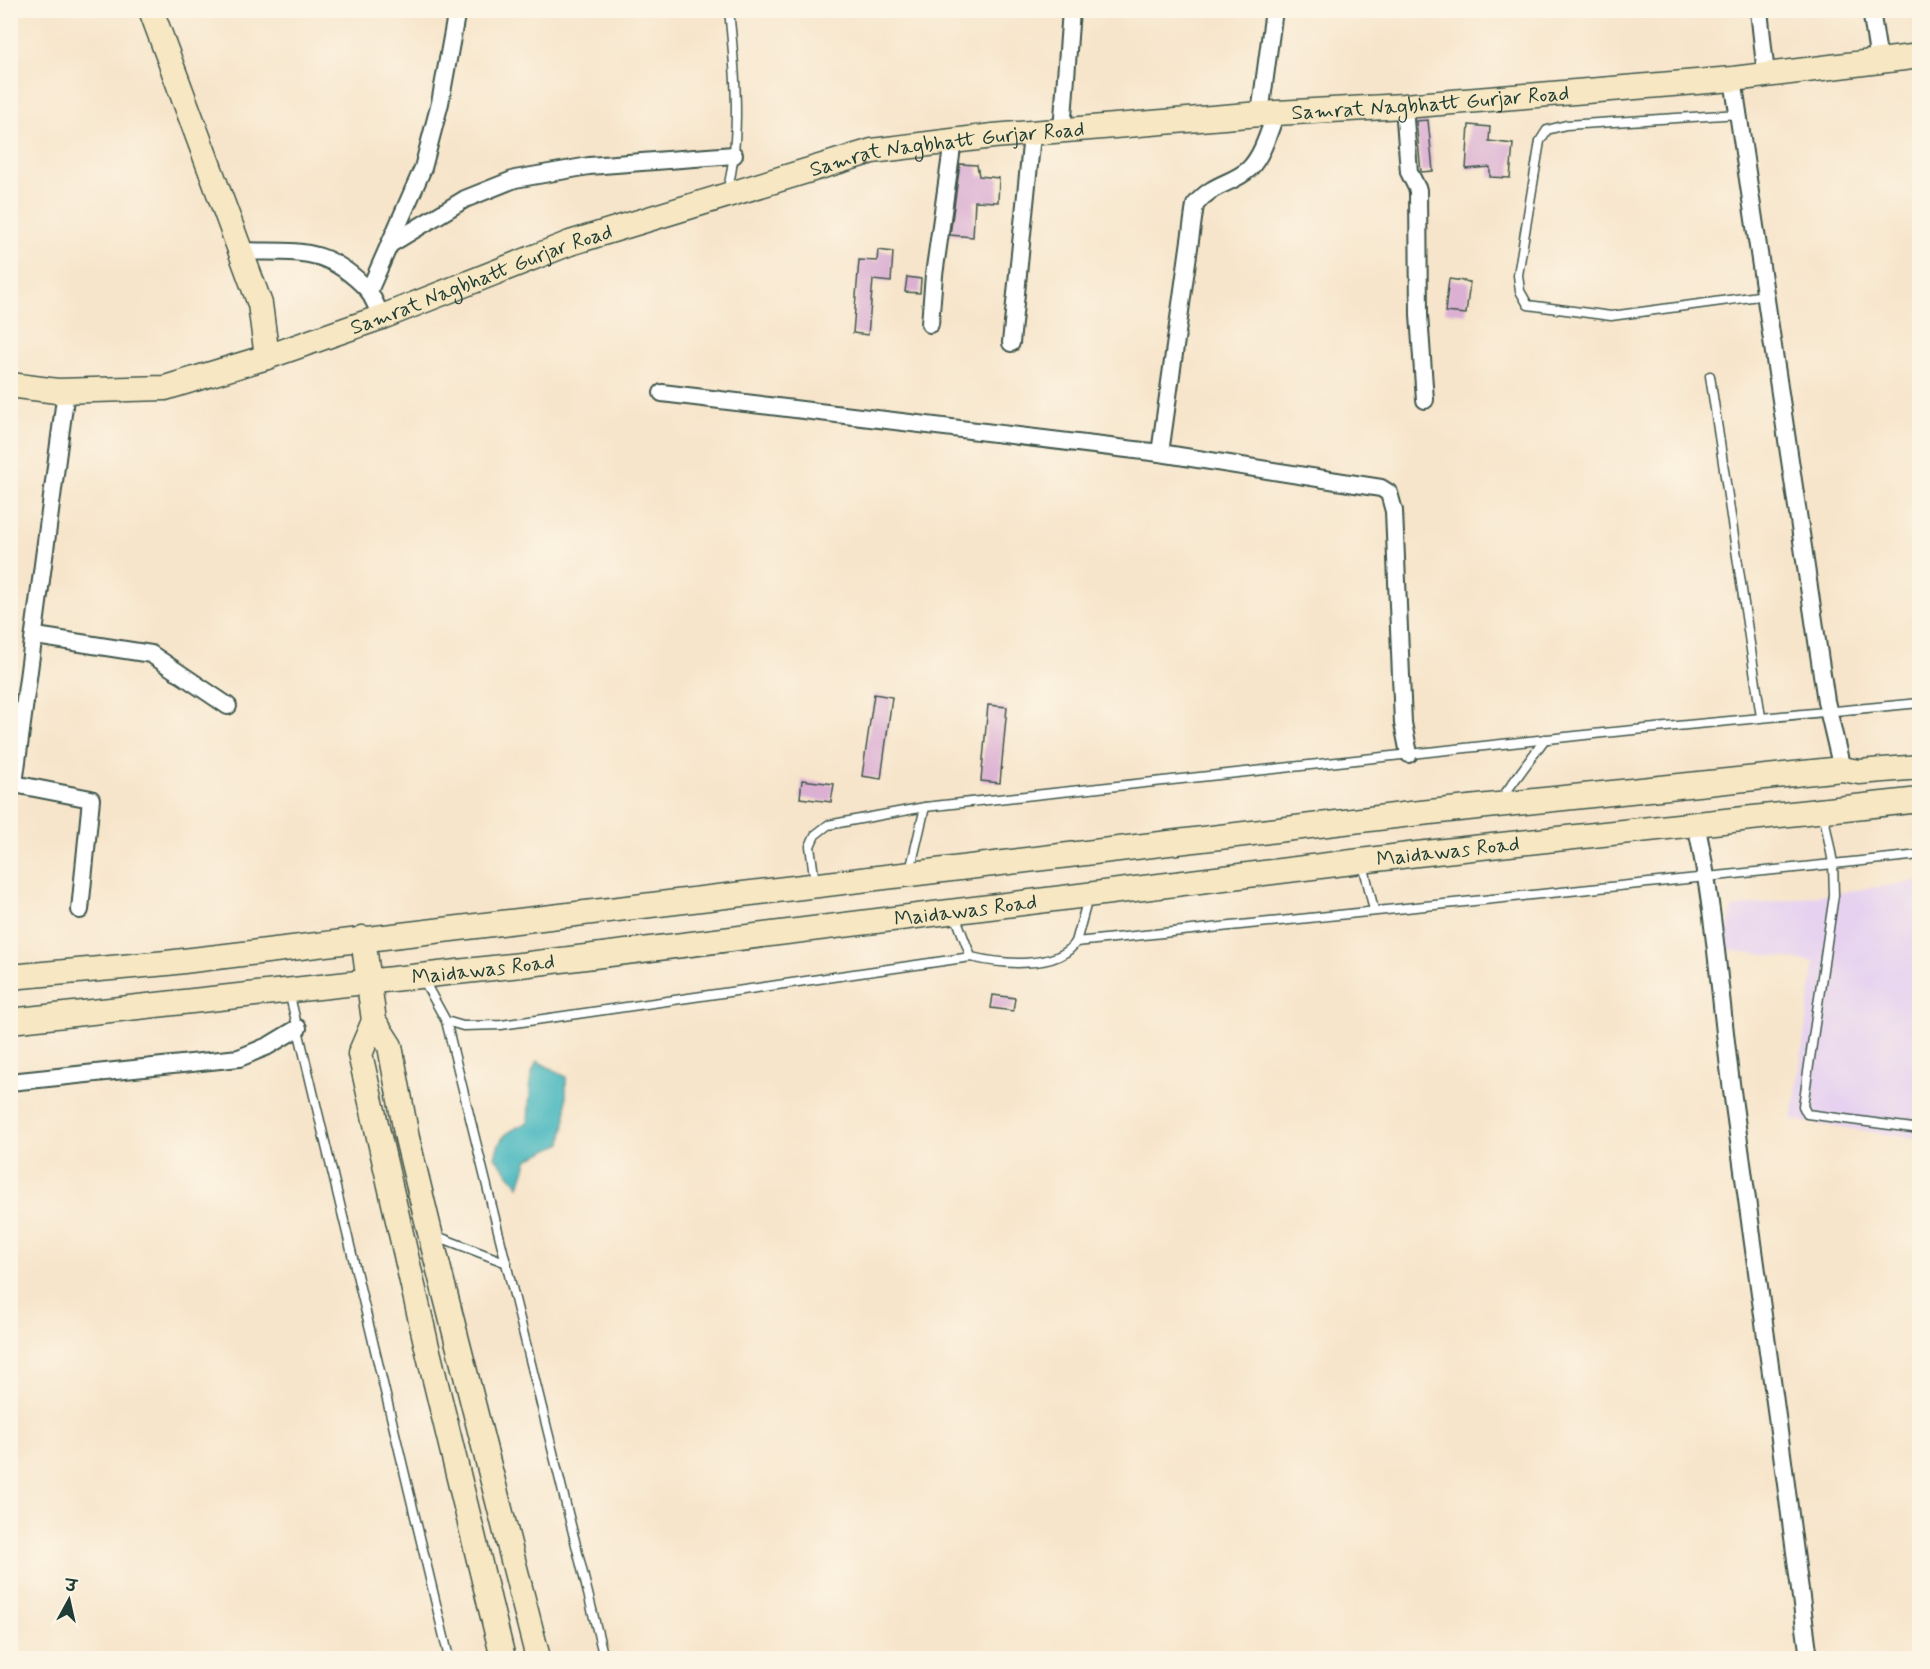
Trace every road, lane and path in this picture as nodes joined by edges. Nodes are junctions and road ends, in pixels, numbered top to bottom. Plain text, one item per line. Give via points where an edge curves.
1 (151, 10) edge
2 (457, 10) edge
3 (729, 10) edge
4 (1071, 10) edge
5 (1274, 10) edge
6 (1759, 10) edge
7 (1870, 10) edge
8 (1920, 56) edge
9 (1879, 61) junction
10 (1766, 75) junction
11 (1734, 79) junction
12 (1404, 106) junction
13 (1268, 114) junction
14 (1739, 114) junction
15 (1062, 131) junction
16 (1032, 135) junction
17 (953, 141) junction
18 (734, 155) junction
19 (726, 195) junction
20 (389, 245) junction
21 (241, 251) junction
22 (369, 291) junction
23 (1766, 295) junction
24 (382, 317) junction
25 (930, 324) dead end
26 (1011, 343) dead end
27 (267, 357) junction
28 (1710, 376) dead end
29 (10, 385) edge
30 (66, 391) junction
31 (662, 393) dead end
32 (1425, 400) dead end
33 (1160, 453) junction
34 (36, 636) junction
35 (1920, 703) edge
36 (228, 706) dead end
37 (1828, 711) junction
38 (1761, 717) junction
39 (1545, 739) junction
40 (1409, 754) junction
41 (1920, 767) edge
42 (1842, 769) junction
43 (12, 784) edge
44 (1920, 800) edge
45 (1497, 805) junction
46 (925, 807) junction
47 (1823, 810) junction
48 (1696, 824) junction
49 (1920, 855) edge
50 (1362, 861) junction
51 (1833, 863) junction
52 (910, 872) junction
53 (1707, 875) junction
54 (816, 886) junction
55 (1089, 894) junction
56 (80, 910) dead end
57 (1374, 910) junction
58 (953, 911) junction
59 (363, 938) junction
60 (1076, 942) junction
61 (971, 957) junction
62 (422, 976) junction
63 (10, 977) edge
64 (370, 982) junction
65 (289, 992) junction
66 (10, 1021) edge
67 (374, 1021) junction
68 (446, 1021) junction
69 (298, 1028) junction
70 (10, 1082) edge
71 (1920, 1130) edge
72 (430, 1233) junction
73 (507, 1263) junction
74 (449, 1659) edge
75 (503, 1659) edge
76 (538, 1659) edge
77 (604, 1659) edge
78 (1809, 1659) edge

1 - 21 street
2 - 20 street via 423,168
3 - 18 lane via 735,78
4 - 15 street
5 - 13 street
6 - 10 street
7 - 9 street
8 - 9 street, Samrat Nagbhatt Gurjar Road
9 - 10 street, Samrat Nagbhatt Gurjar Road
10 - 11 street, Samrat Nagbhatt Gurjar Road
11 - 12 street, Samrat Nagbhatt Gurjar Road
11 - 14 street
12 - 13 street, Samrat Nagbhatt Gurjar Road
12 - 32 street via 1409,172 1418,190 1419,315
13 - 15 street, Samrat Nagbhatt Gurjar Road
13 - 33 street via 1261,149 1248,169 1205,192 1195,205
14 - 23 street
14 - 23 lane via 1566,125 1547,130 1540,141 1518,275 1520,291 1528,304 1611,316
15 - 16 street, Samrat Nagbhatt Gurjar Road
16 - 17 street, Samrat Nagbhatt Gurjar Road
16 - 26 street
17 - 19 street, Samrat Nagbhatt Gurjar Road via 872,151
17 - 25 street
18 - 19 lane
18 - 20 street via 589,166 515,179 465,199
19 - 24 street, Samrat Nagbhatt Gurjar Road via 570,243
20 - 22 street
21 - 22 street via 321,255 350,272
21 - 27 street via 260,304
22 - 24 street
23 - 37 street
24 - 27 street, Samrat Nagbhatt Gurjar Road
27 - 30 street, Samrat Nagbhatt Gurjar Road via 165,388
28 - 38 lane
29 - 30 street, Samrat Nagbhatt Gurjar Road
30 - 34 street
31 - 33 street
33 - 40 street via 1381,488 1389,493 1394,511 1403,723
34 - 36 street via 152,654
34 - 43 street
35 - 37 lane
37 - 38 lane
37 - 42 street
38 - 39 lane
39 - 40 lane
39 - 45 lane
40 - 46 lane
41 - 42 street, Maidawas Road via 1859,772
42 - 45 street, Maidawas Road
43 - 56 street via 91,799
44 - 47 street, Maidawas Road
45 - 52 street, Maidawas Road
46 - 52 lane
46 - 54 lane via 828,825 815,835 810,846
47 - 48 street, Maidawas Road
47 - 51 lane
48 - 50 street, Maidawas Road
48 - 53 street
49 - 51 lane
50 - 55 street, Maidawas Road
50 - 57 lane
51 - 53 lane
51 - 71 lane via 1834,895 1803,1106 1807,1113
52 - 54 street, Maidawas Road
53 - 57 lane
53 - 78 street
54 - 59 street, Maidawas Road
55 - 58 street, Maidawas Road
55 - 60 lane
57 - 60 lane
58 - 61 lane
58 - 62 street, Maidawas Road
59 - 63 street, Maidawas Road via 167,963
59 - 64 street
60 - 61 lane via 1070,951 1054,958 1016,964
61 - 68 lane via 501,1025 463,1026
62 - 64 street, Maidawas Road
62 - 68 lane
64 - 65 street, Maidawas Road
64 - 67 street
65 - 66 street, Maidawas Road
65 - 69 lane
67 - 72 street via 390,1046
67 - 75 street via 360,1054
68 - 73 lane
69 - 70 street via 239,1058
69 - 74 lane
72 - 73 lane
72 - 76 street
73 - 77 lane

